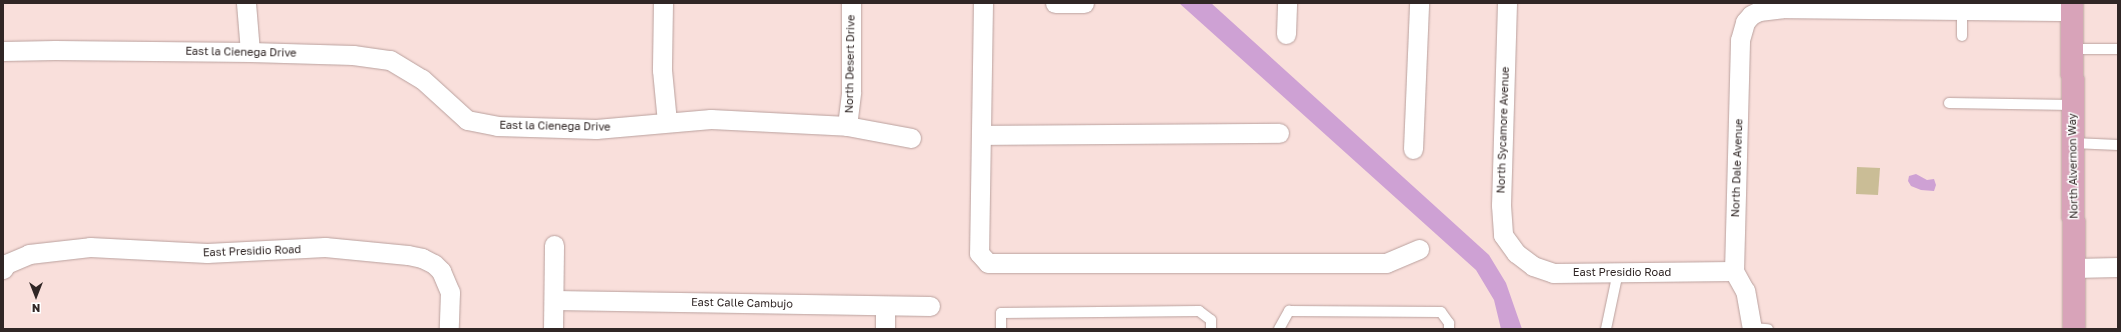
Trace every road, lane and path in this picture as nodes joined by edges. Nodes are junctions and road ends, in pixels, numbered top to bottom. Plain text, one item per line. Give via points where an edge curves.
1 (246, 3) edge
2 (663, 3) edge
3 (851, 3) edge
4 (983, 3) edge
5 (1055, 3) edge
6 (1084, 3) edge
7 (1287, 3) edge
8 (1419, 3) edge
9 (1507, 3) edge
10 (2072, 7) edge
11 (1962, 8) junction
12 (1286, 34) dead end
13 (1962, 36) dead end
14 (2072, 49) junction
15 (2118, 49) edge
16 (3, 51) edge
17 (250, 52) junction
18 (1949, 103) dead end
19 (2072, 105) junction
20 (666, 122) junction
21 (847, 126) junction
22 (1279, 133) dead end
23 (981, 135) junction
24 (911, 138) dead end
25 (2073, 143) junction
26 (2118, 145) edge
27 (1413, 149) dead end
28 (554, 245) dead end
29 (1419, 249) dead end
30 (1516, 253) joint
31 (2118, 267) edge
32 (3, 268) edge
33 (2074, 268) junction
34 (1618, 272) junction
35 (1734, 272) junction
36 (554, 300) junction
37 (885, 306) junction
38 (930, 306) dead end
39 (449, 329) edge
40 (553, 329) edge
41 (885, 329) edge
42 (1001, 329) edge
43 (1211, 329) edge
44 (1279, 329) edge
45 (1449, 329) edge
46 (1606, 329) edge
47 (1757, 329) edge
48 (2074, 329) edge

1 - 17 street
2 - 20 street via 662,70
3 - 21 street, North Desert Drive via 851,91
4 - 23 street
5 - 6 street
7 - 12 street
8 - 27 street
9 - 30 street, North Sycamore Avenue via 1501,206 1503,235
10 - 11 street
10 - 14 main road, North Alvernon Way
11 - 13 lane
11 - 35 street, North Dale Avenue via 1782,8 1759,11 1745,22 1740,40
14 - 15 lane
14 - 19 main road, North Alvernon Way
16 - 17 street, East la Cienega Drive
17 - 20 street, East la Cienega Drive via 322,53 390,60 422,79 467,120 497,126 596,129
18 - 19 lane
19 - 25 main road, North Alvernon Way
20 - 21 street, East la Cienega Drive via 711,119
21 - 24 street, East la Cienega Drive
22 - 23 street
23 - 29 street via 979,253 988,263 1386,263
25 - 26 lane
25 - 33 main road, North Alvernon Way
28 - 36 street
30 - 34 street, East Presidio Road via 1533,266 1553,273
31 - 33 street
32 - 39 street, East Presidio Road via 6,264 29,254 90,247 207,253 325,247 408,255 434,264 441,272 450,292
33 - 48 main road, North Alvernon Way
34 - 35 street, East Presidio Road
34 - 46 lane
35 - 47 street, North Dale Avenue via 1744,291
36 - 37 street, East Calle Cambujo
36 - 40 street
37 - 38 street, East Calle Cambujo
37 - 41 street
42 - 43 lane via 1001,313 1191,311 1199,311 1211,320
44 - 45 lane via 1289,311 1297,311 1441,312 1449,323

